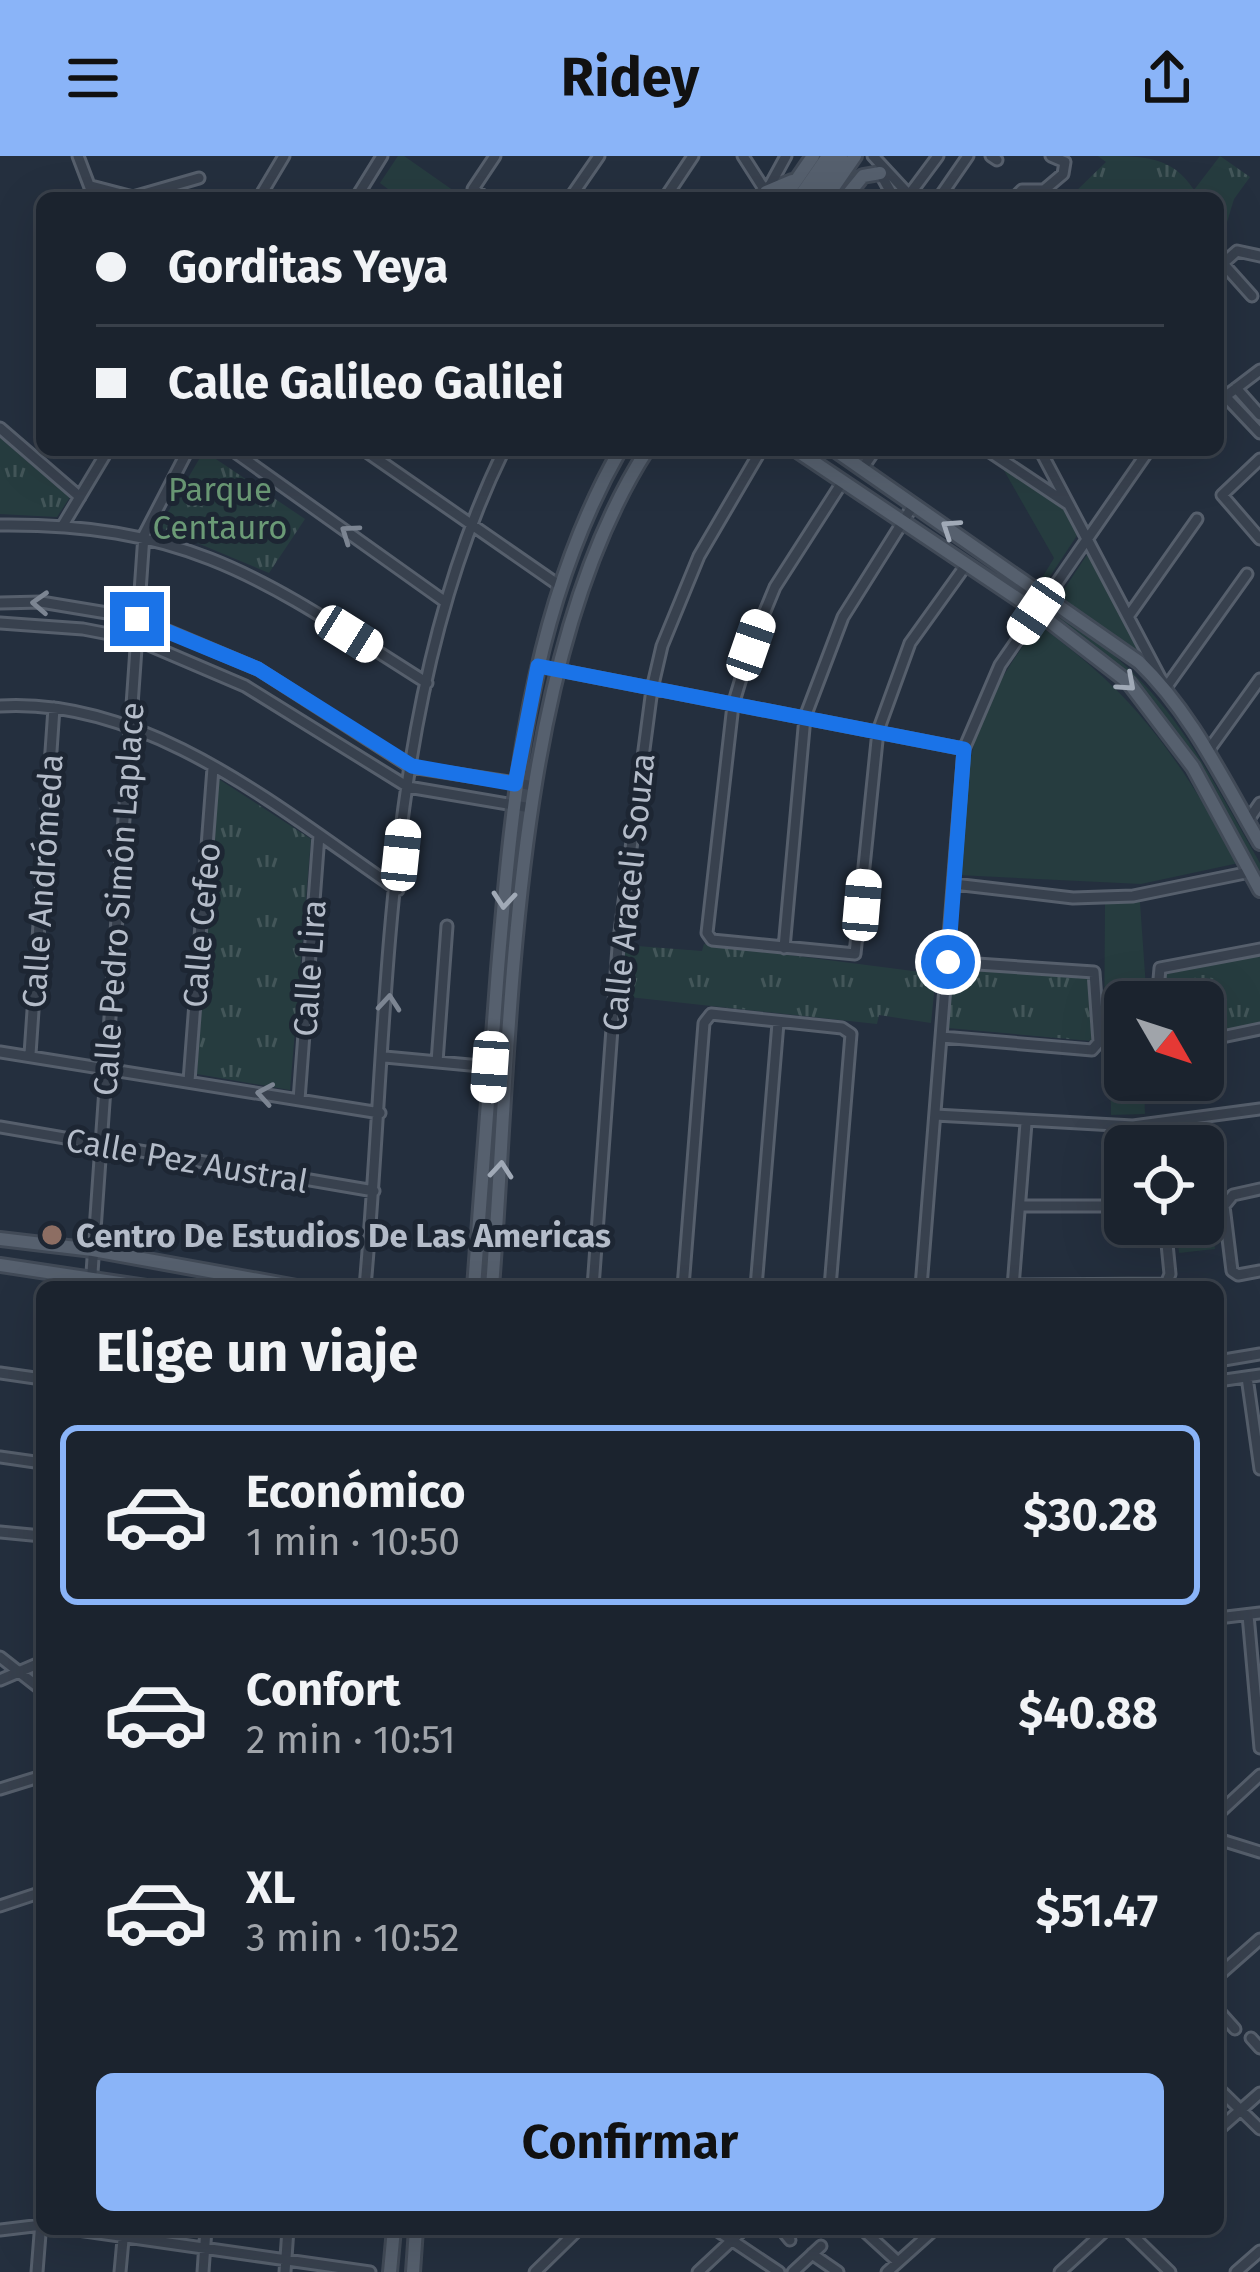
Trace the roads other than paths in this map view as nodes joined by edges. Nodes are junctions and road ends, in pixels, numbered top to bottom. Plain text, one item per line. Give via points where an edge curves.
1 (78, 156) edge
2 (284, 156) edge
3 (382, 156) edge
4 (495, 156) edge
5 (599, 156) edge
6 (693, 156) edge
7 (743, 156) edge
8 (786, 156) edge
9 (813, 156) edge
10 (828, 156) edge
11 (841, 156) edge
12 (855, 156) edge
13 (873, 156) edge
14 (938, 156) edge
15 (968, 156) edge
16 (1051, 156) edge
17 (802, 172) junction
18 (880, 173) junction
19 (199, 178) dead end
20 (92, 192) edge
21 (150, 192) edge
22 (263, 192) edge
23 (360, 192) edge
24 (478, 192) edge
25 (575, 192) edge
26 (669, 192) edge
27 (762, 192) edge
28 (766, 192) edge
29 (772, 192) edge
30 (788, 192) edge
31 (803, 192) edge
32 (816, 192) edge
33 (830, 192) edge
34 (844, 192) edge
35 (848, 192) edge
36 (891, 192) edge
37 (907, 192) edge
38 (914, 192) edge
39 (943, 192) edge
40 (1020, 192) edge
41 (1260, 256) edge
42 (1224, 260) edge
43 (1224, 267) edge
44 (1252, 296) dead end
45 (1260, 370) edge
46 (1236, 388) junction
47 (1224, 397) edge
48 (1224, 401) edge
49 (1260, 415) edge
50 (0, 428) edge
51 (1260, 434) edge
52 (104, 456) edge
53 (185, 456) edge
54 (240, 456) edge
55 (372, 456) edge
56 (391, 456) edge
57 (501, 456) edge
58 (617, 456) edge
59 (644, 456) edge
60 (757, 456) edge
61 (805, 456) edge
62 (844, 456) edge
63 (871, 456) edge
64 (997, 456) edge
65 (1043, 456) edge
66 (1140, 456) edge
67 (1260, 459) edge
68 (385, 465) junction
69 (862, 469) junction
70 (842, 482) junction
71 (80, 496) junction
72 (914, 504) junction
73 (1072, 507) junction
74 (1197, 519) dead end
75 (902, 521) junction
76 (63, 524) junction
77 (470, 524) junction
78 (0, 525) edge
79 (144, 536) junction
80 (1087, 536) junction
81 (1260, 538) edge
82 (966, 565) junction
83 (1246, 574) dead end
84 (560, 586) junction
85 (1047, 594) junction
86 (444, 601) junction
87 (0, 603) edge
88 (1036, 611) junction
89 (1130, 614) junction
90 (137, 619) junction
91 (0, 623) edge
92 (135, 639) junction
93 (538, 666) junction
94 (559, 670) junction
95 (1260, 679) edge
96 (427, 683) junction
97 (1165, 687) junction
98 (652, 688) junction
99 (733, 705) junction
100 (0, 706) edge
101 (54, 708) junction
102 (805, 717) junction
103 (130, 728) junction
104 (878, 731) junction
105 (964, 749) junction
106 (1208, 751) junction
107 (412, 766) junction
108 (213, 768) junction
109 (515, 784) junction
110 (535, 786) junction
111 (408, 787) junction
112 (1260, 802) edge
113 (512, 806) junction
114 (531, 808) junction
115 (1247, 822) junction
116 (319, 836) junction
117 (1260, 843) edge
118 (1250, 872) junction
119 (954, 884) junction
120 (398, 890) junction
121 (1260, 890) edge
122 (447, 926) dead end
123 (784, 948) junction
124 (1260, 949) edge
125 (948, 962) junction
126 (1157, 981) edge
127 (778, 1023) junction
128 (1260, 1028) edge
129 (1224, 1036) edge
130 (942, 1037) junction
131 (0, 1052) edge
132 (30, 1054) junction
133 (385, 1057) junction
134 (436, 1062) junction
135 (107, 1067) junction
136 (490, 1067) junction
137 (189, 1081) junction
138 (299, 1100) junction
139 (1260, 1109) edge
140 (380, 1113) junction
141 (935, 1115) junction
142 (1026, 1123) junction
143 (0, 1127) edge
144 (101, 1146) junction
145 (1260, 1189) edge
146 (374, 1191) junction
147 (1104, 1206) edge
148 (1020, 1207) junction
149 (0, 1239) edge
150 (1166, 1245) edge
151 (93, 1250) junction
152 (0, 1264) edge
153 (1260, 1271) edge
154 (86, 1281) edge
155 (91, 1281) edge
156 (264, 1281) edge
157 (366, 1281) edge
158 (474, 1281) edge
159 (492, 1281) edge
160 (593, 1281) edge
161 (684, 1281) edge
162 (756, 1281) edge
163 (830, 1281) edge
164 (921, 1281) edge
165 (1013, 1281) edge
166 (1169, 1281) edge
167 (1260, 1354) edge
168 (1238, 1359) junction
169 (1224, 1360) edge
170 (0, 1372) edge
171 (1260, 1375) edge
172 (36, 1378) edge
173 (1244, 1378) junction
174 (1224, 1380) edge
175 (1259, 1454) edge
176 (0, 1457) edge
177 (36, 1462) edge
178 (1260, 1469) edge
179 (0, 1532) edge
180 (36, 1535) edge
181 (1254, 1614) edge
182 (1224, 1617) edge
183 (0, 1657) edge
184 (36, 1665) edge
185 (20, 1673) junction
186 (0, 1680) edge
187 (36, 1685) edge
188 (1260, 1748) edge
189 (1260, 1774) edge
190 (36, 1778) edge
191 (0, 1789) edge
192 (1224, 1808) edge
193 (1224, 1841) edge
194 (1260, 1852) edge
195 (36, 1894) edge
196 (0, 1906) edge
197 (1260, 1939) edge
198 (1224, 1971) edge
199 (1224, 2017) edge
200 (1235, 2030) dead end
201 (1251, 2038) dead end
202 (1260, 2048) edge
203 (1260, 2093) edge
204 (1224, 2094) edge
205 (1240, 2111) junction
206 (1224, 2126) edge
207 (1260, 2129) edge
208 (36, 2226) edge
209 (0, 2230) edge
210 (40, 2235) edge
211 (124, 2235) edge
212 (140, 2235) edge
213 (206, 2235) edge
214 (288, 2235) edge
215 (393, 2235) edge
216 (416, 2235) edge
217 (573, 2235) edge
218 (723, 2235) edge
219 (738, 2235) edge
220 (786, 2235) edge
221 (869, 2235) edge
222 (928, 2235) edge
223 (1100, 2235) edge
224 (1132, 2235) edge
225 (790, 2240) dead end
226 (731, 2241) junction
227 (205, 2247) junction
228 (1260, 2251) edge
229 (286, 2258) junction
230 (898, 2262) junction
231 (37, 2272) edge
232 (120, 2272) edge
233 (203, 2272) edge
234 (285, 2272) edge
235 (370, 2272) edge
236 (390, 2272) edge
237 (413, 2272) edge
238 (535, 2272) edge
239 (698, 2272) edge
240 (779, 2272) edge
241 (793, 2272) edge
242 (838, 2272) edge
243 (887, 2272) edge
244 (1060, 2272) edge
245 (1170, 2272) edge
246 (1236, 2272) edge

1 - 20 street
2 - 22 street
3 - 23 street
4 - 24 street
5 - 25 street
6 - 26 street
7 - 27 street
8 - 28 street
9 - 17 main road
10 - 31 main road
11 - 32 main road
12 - 33 main road
12 - 34 main road
13 - 18 street
13 - 37 street
14 - 38 street
15 - 39 street
16 - 40 street via 1066,171 1044,190
17 - 29 main road
17 - 30 main road
18 - 35 main road via 863,176
18 - 36 street
19 - 21 street
41 - 42 street via 1237,251
43 - 44 street
45 - 46 street
46 - 47 street
46 - 49 street
48 - 51 street
50 - 71 street
52 - 71 street
53 - 79 street, Calle Pedro Simón Laplace
86 -> 54 street
55 - 68 street
56 - 68 street
57 - 77 street
58 - 84 main road
59 - 94 main road via 608,518
60 - 98 street, Calle Araceli Souza via 699,556
61 - 70 main road
62 - 69 main road
63 - 69 street
64 - 73 street
65 - 73 street
66 - 80 street
67 - 81 street via 1222,493
68 - 77 street
69 - 72 main road
70 - 75 main road
70 - 99 street via 760,616
71 - 76 street
72 - 75 street
85 -> 72 main road
73 - 80 street
74 - 89 street
75 - 82 main road
75 - 102 street via 843,617
76 - 78 street
76 - 79 street
77 - 84 street
77 - 86 street
79 - 90 street, Calle Pedro Simón Laplace
79 - 96 street via 270,585
80 - 85 street
80 - 89 street
82 - 88 main road
82 - 104 street via 910,643
83 - 97 street
84 - 93 main road
85 - 88 street
85 - 97 main road
86 - 96 street
90 -> 87 street
88 - 105 street via 990,681
88 -> 118 main road via 1151,706
89 - 97 street
90 - 92 street, Calle Pedro Simón Laplace
90 - 107 street via 258,669
91 - 92 street
92 - 103 street, Calle Pedro Simón Laplace
92 - 111 street via 245,686
93 - 94 street
93 - 109 main road
94 - 98 street
94 - 110 main road
95 - 106 street
96 - 107 street
97 - 106 main road
98 - 99 street
98 - 160 street, Calle Araceli Souza via 618,947
99 - 102 street
99 - 123 street via 707,933
100 - 101 street
101 - 103 street
101 - 132 street, Calle Andrómeda
102 - 104 street
102 - 123 street
103 - 108 street
103 - 135 street, Calle Pedro Simón Laplace
104 - 105 street
104 - 123 street via 855,954
105 - 119 street
106 - 115 main road
107 - 109 street
107 - 111 street
108 - 116 street
108 - 137 street, Calle Cefeo
109 - 110 street
109 - 113 main road
110 - 114 main road
111 - 113 street
111 - 120 street
112 - 115 street
113 - 114 street
113 -> 136 main road
159 -> 114 main road
115 - 117 main road
116 - 120 street
116 - 138 street, Calle Lira
118 - 119 street via 1132,896
118 - 121 main road
119 - 125 street
133 -> 120 street
122 - 134 street
124 - 126 street via 1158,970
125 - 130 street
125 - 130 street via 1094,972 1096,1047
127 - 161 street via 706,1017
127 - 162 street
127 - 163 street via 849,1031
128 - 129 street
130 - 141 street
131 - 132 street
132 - 135 street
133 - 134 street
133 - 140 street
134 - 136 street
135 - 137 street
135 - 144 street, Calle Pedro Simón Laplace
136 - 158 main road
138 -> 137 street
138 - 140 street
139 - 142 street via 1133,1126
140 - 146 street
141 - 142 street
141 - 164 street
142 - 148 street
143 - 144 street, Calle Pez Austral
144 - 146 street, Calle Pez Austral
144 - 151 street, Calle Pedro Simón Laplace
145 - 153 street via 1226,1200 1234,1274
146 - 157 street
147 - 148 street
148 - 165 street
149 - 151 main road
150 - 166 street
151 - 155 street, Calle Pedro Simón Laplace
151 - 156 main road
152 - 154 main road
167 - 168 street
168 - 169 street
168 - 173 street
170 - 172 street
171 - 173 street
173 - 174 street
173 - 175 street
175 - 178 street
176 - 177 street
179 - 180 street
181 - 182 street
181 - 188 street
183 - 185 street
184 - 185 street
185 - 186 street
185 - 187 street
189 - 192 street
190 - 191 street
193 - 194 street
195 - 196 street
197 - 198 street
199 - 200 street
201 - 202 street
203 - 205 street
204 - 205 street
205 - 206 street
205 - 207 street
208 - 209 street
210 - 231 street
211 - 232 street
212 - 227 street
213 - 227 street
214 - 229 street
215 - 236 main road
216 - 237 main road
217 - 238 street
218 - 226 street
219 - 226 street
220 - 225 street
221 - 230 street
222 - 230 street
223 - 244 street
224 - 245 street
226 - 239 street
226 - 240 street
227 - 229 street
227 - 233 street
228 - 246 street
229 - 234 street
229 - 235 street
230 - 243 street
241 - 242 street via 816,2250

